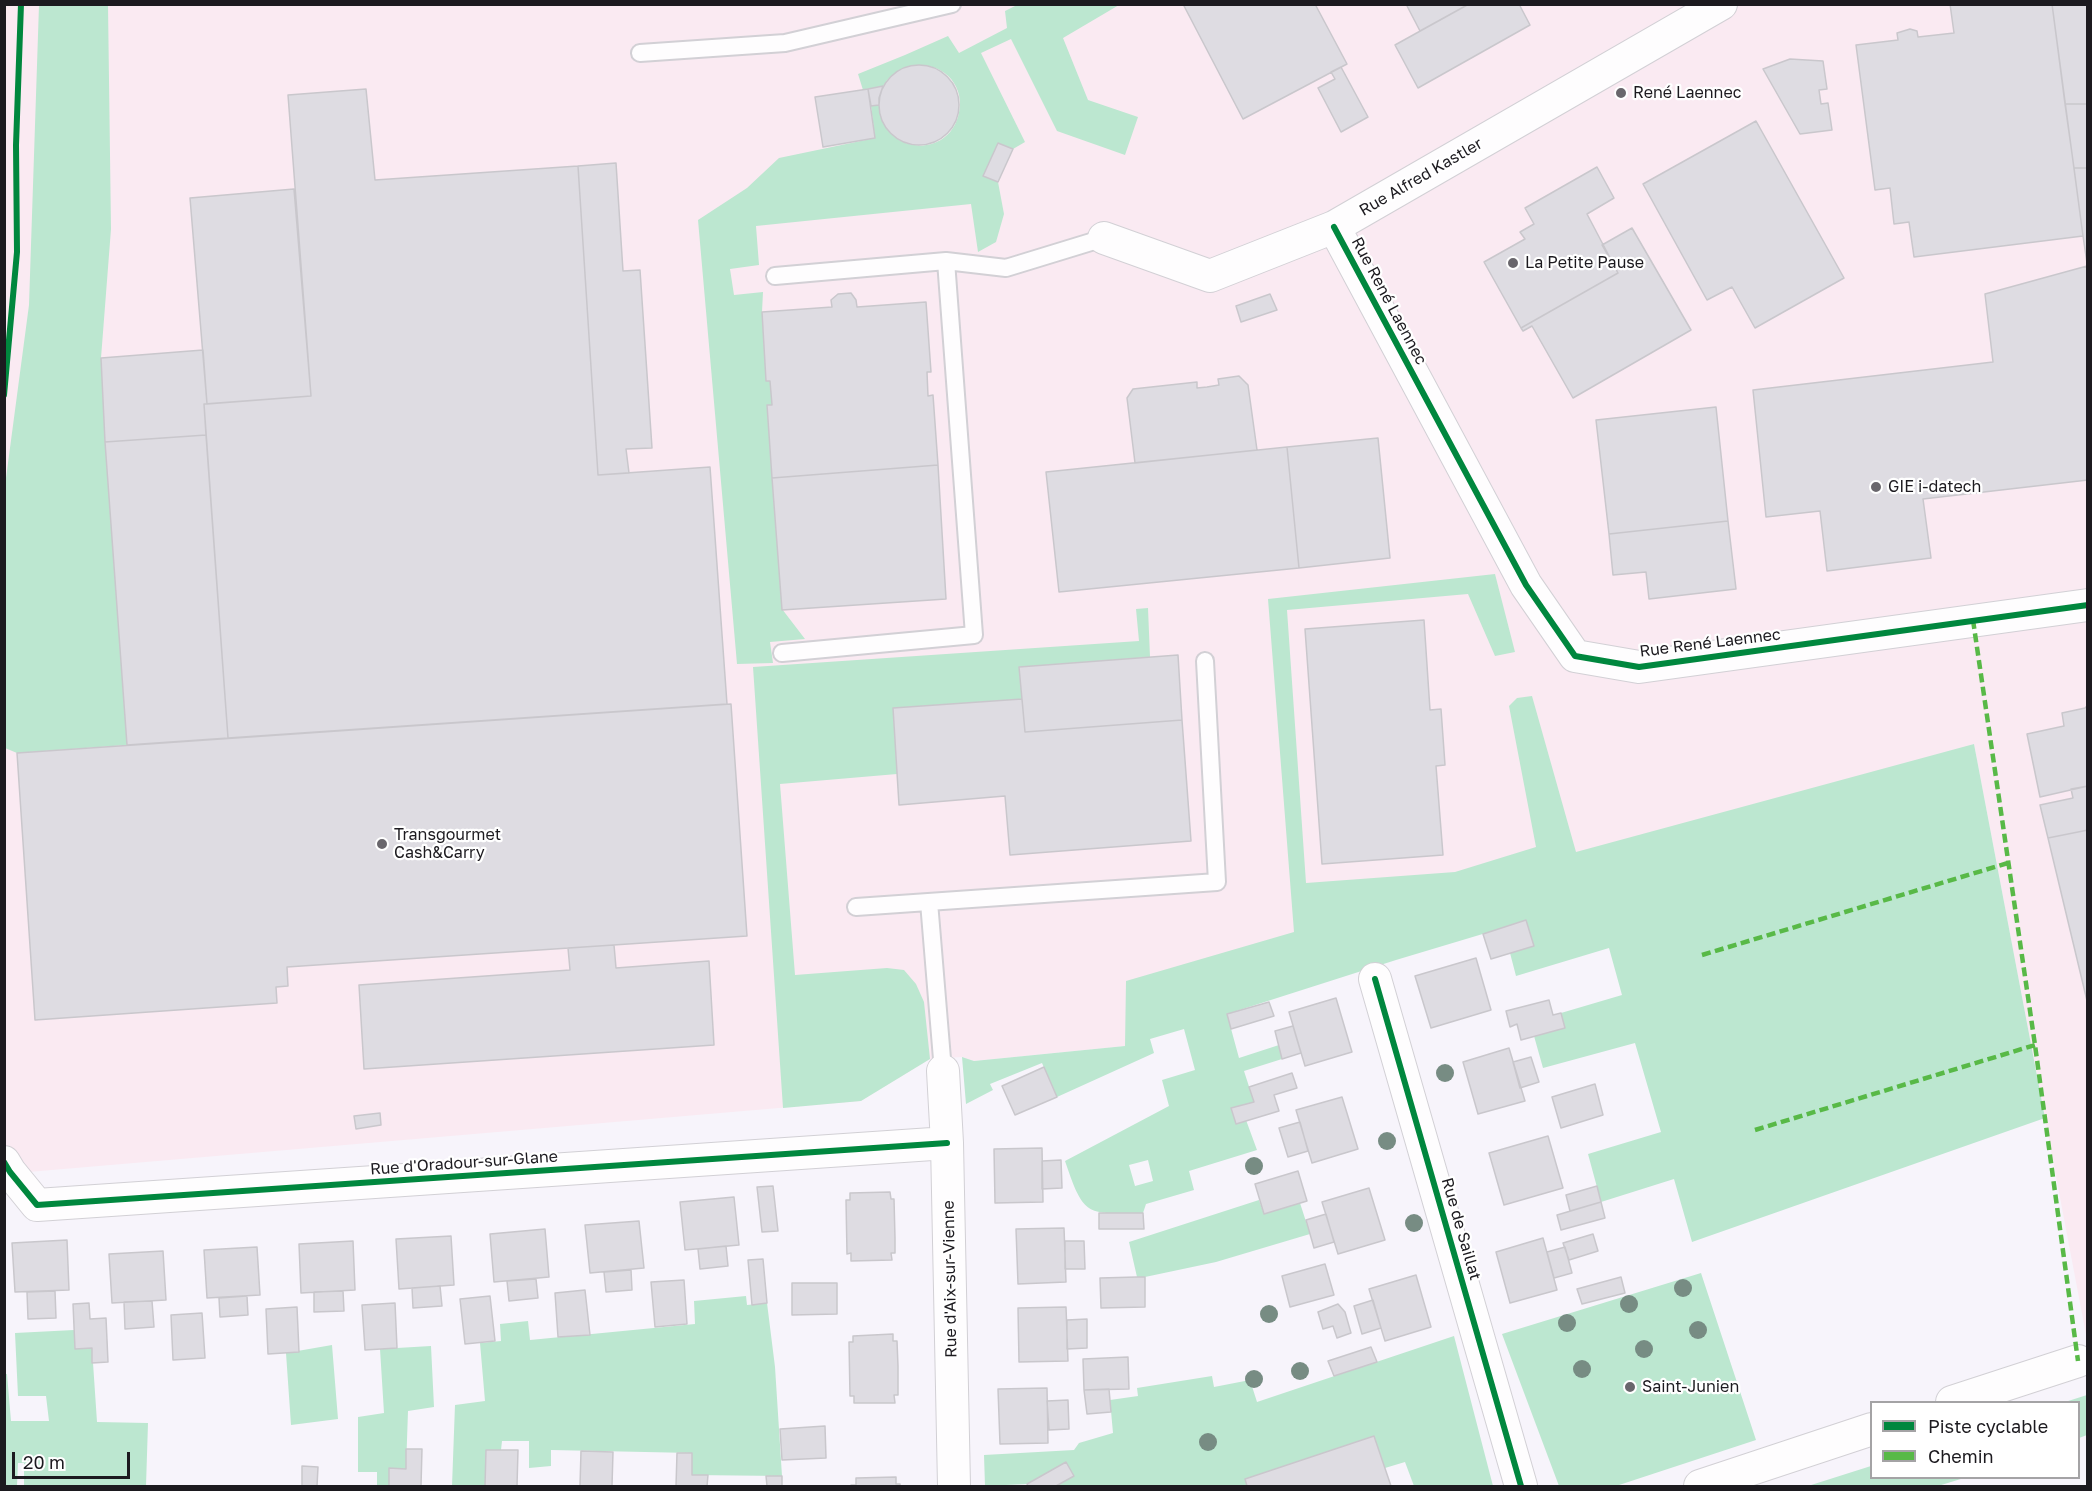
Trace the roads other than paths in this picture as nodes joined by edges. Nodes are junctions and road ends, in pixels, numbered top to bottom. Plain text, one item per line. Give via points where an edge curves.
1 (952, 4) edge
2 (1722, 4) edge
3 (640, 53) dead end
4 (1334, 227) junction
5 (1104, 238) joint
6 (946, 261) junction
7 (775, 276) dead end
8 (2088, 605) edge
9 (782, 653) dead end
10 (1205, 661) dead end
11 (929, 902) junction
12 (856, 907) dead end
13 (1375, 979) dead end
14 (943, 1071) joint
15 (947, 1143) junction
16 (4, 1162) edge
17 (2078, 1361) dead end
18 (1955, 1401) edge
19 (1870, 1430) edge
20 (954, 1486) edge
21 (1521, 1486) edge
22 (1700, 1486) edge

1 - 3 lane via 785,43
2 - 4 street, Rue Alfred Kastler
4 - 5 street, Rue Alfred Kastler via 1210,276
4 - 8 street, Rue René Laennec via 1526,585 1575,656 1639,667
5 - 6 lane via 1006,268
6 - 7 lane
6 - 9 lane via 974,635
10 - 11 lane via 1217,882
11 - 12 lane
11 - 14 lane
13 - 21 street, Rue de Saillat
14 - 15 street, Rue d'Aix-sur-Vienne
15 - 16 street, Rue d'Oradour-sur-Glane via 37,1205
15 - 20 street, Rue d'Aix-sur-Vienne
17 - 18 street
19 - 22 street

